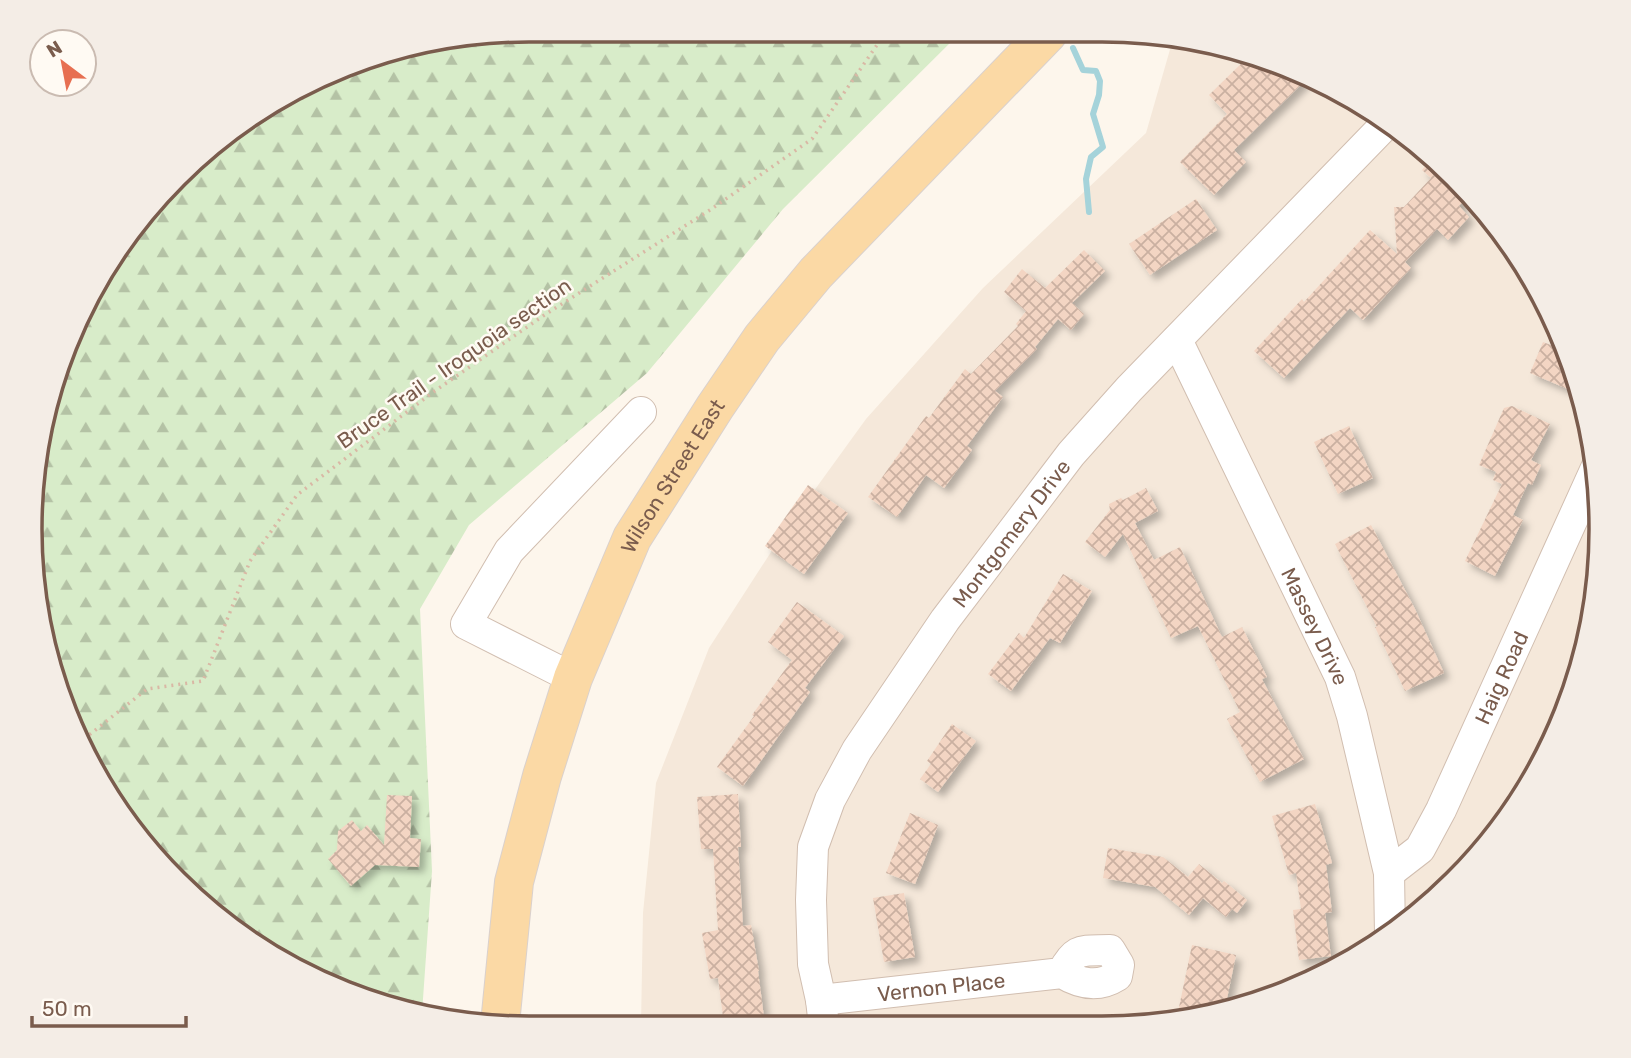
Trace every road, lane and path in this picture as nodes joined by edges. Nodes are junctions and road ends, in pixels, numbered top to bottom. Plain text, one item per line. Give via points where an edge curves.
1 (879, 42) edge
2 (1039, 42) edge
3 (1380, 130) edge
4 (1177, 340) junction
5 (642, 412) dead end
6 (1587, 486) edge
7 (573, 678) junction
8 (88, 735) edge
9 (1390, 873) junction
10 (1390, 921) edge
11 (1062, 973) dead end
12 (823, 1013) edge
13 (501, 1015) edge

1 - 8 path, Bruce Trail - Iroquoia section via 812,139 432,393 297,495 250,561 203,681 147,689
2 - 7 main road, Wilson Street East via 816,273 762,338 632,538
3 - 4 street, Montgomery Drive
4 - 9 street, Massey Drive via 1340,677
4 - 12 street, Montgomery Drive via 1071,454 945,620 857,750 830,800 813,847 811,901 813,964
5 - 7 street via 509,551 466,624
6 - 9 street, Haig Road via 1441,810 1419,849
7 - 13 main road, Wilson Street East via 514,881
9 - 10 street, Massey Drive
11 - 12 street, Vernon Place

